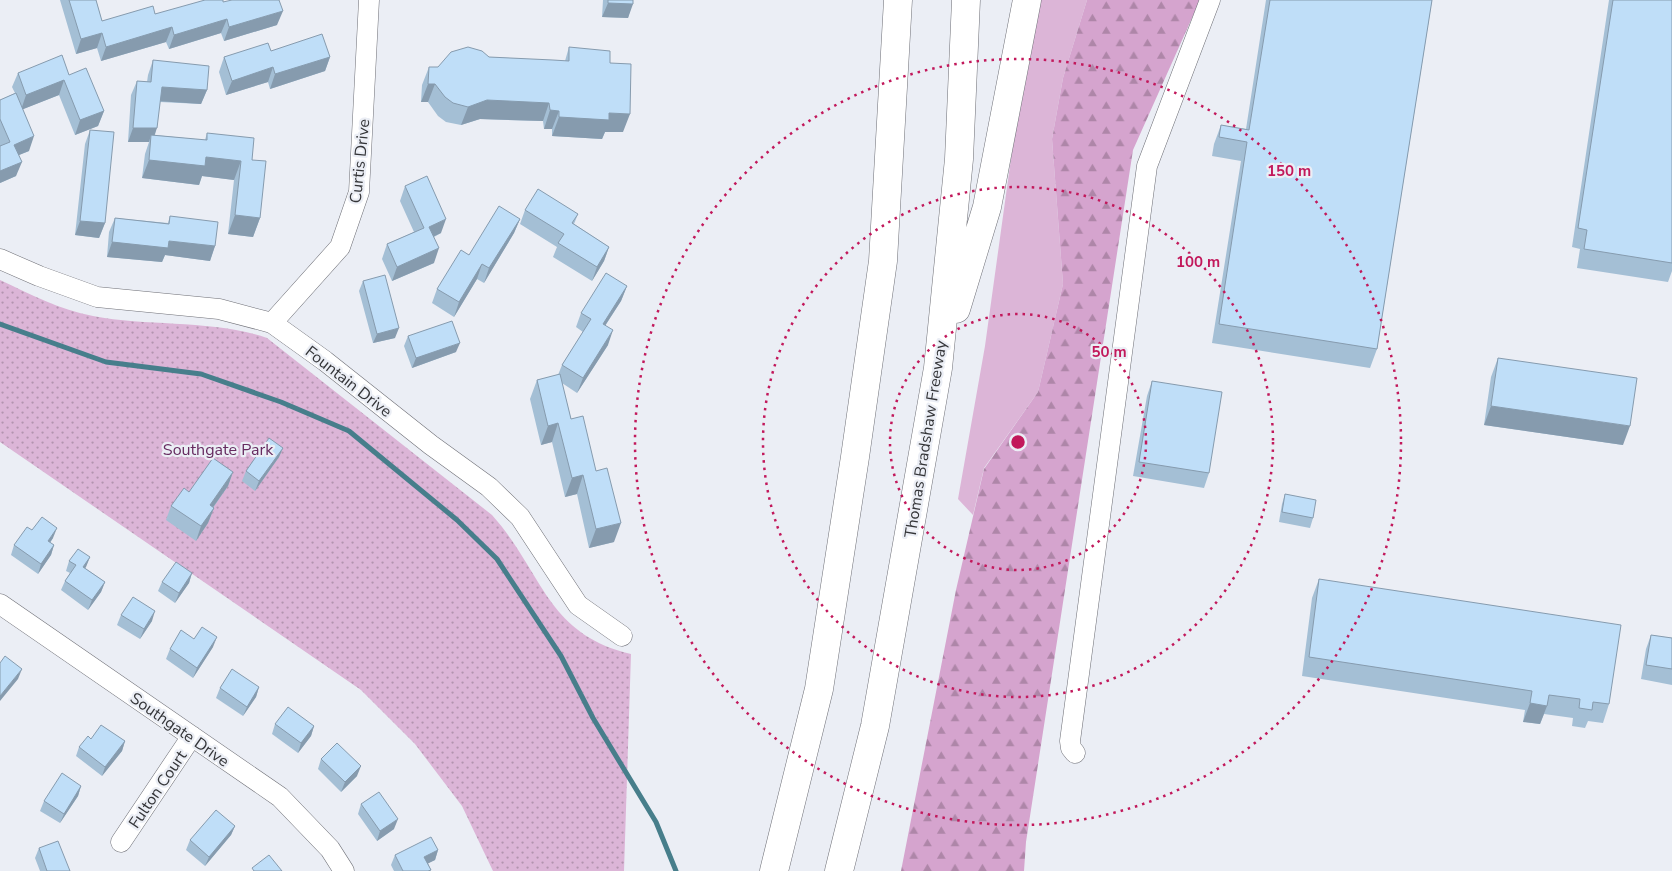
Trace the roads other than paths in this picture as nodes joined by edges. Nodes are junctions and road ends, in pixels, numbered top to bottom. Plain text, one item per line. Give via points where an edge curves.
1 (369, 0) edge
2 (898, 0) edge
3 (966, 0) edge
4 (1027, 0) edge
5 (1210, 0) edge
6 (0, 259) edge
7 (272, 323) junction
8 (938, 368) junction
9 (0, 604) edge
10 (622, 636) dead end
11 (192, 736) junction
12 (1075, 753) dead end
13 (122, 842) dead end
14 (344, 871) edge
15 (774, 871) edge
16 (839, 871) edge

1 - 7 street, Curtis Drive via 359,192 352,216 340,247
2 - 15 highway via 882,261 855,457 819,689
3 - 8 highway, Thomas Bradshaw Freeway via 959,159
4 - 8 highway via 987,207
5 - 12 street via 1147,166 1070,741
6 - 7 street, Fountain Drive via 97,297 219,310
7 - 10 street, Fountain Drive via 489,487 520,518 578,605
8 - 16 highway, Thomas Bradshaw Freeway via 875,726
9 - 11 street, Southgate Drive
11 - 13 street, Fulton Court
11 - 14 street, Southgate Drive via 280,797 330,849

